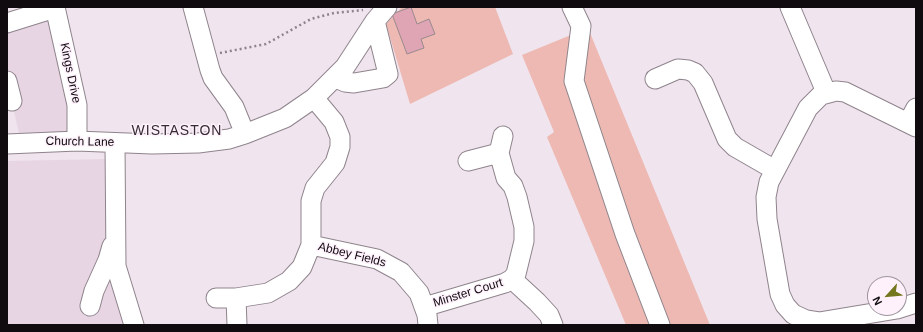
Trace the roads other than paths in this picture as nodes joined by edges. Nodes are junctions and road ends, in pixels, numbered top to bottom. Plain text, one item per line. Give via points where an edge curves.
1 (55, 7) edge
2 (193, 7) edge
3 (572, 7) edge
4 (790, 7) edge
5 (382, 12) edge
6 (7, 23) edge
7 (336, 78) junction
8 (655, 79) dead end
9 (7, 81) edge
10 (826, 92) junction
11 (314, 98) junction
12 (12, 101) dead end
13 (914, 119) edge
14 (245, 134) junction
15 (77, 141) junction
16 (115, 143) junction
17 (7, 144) edge
18 (468, 161) dead end
19 (775, 170) junction
20 (116, 233) junction
21 (311, 245) junction
22 (512, 279) junction
23 (216, 298) dead end
24 (236, 298) junction
25 (916, 303) edge
26 (90, 306) dead end
27 (424, 306) junction
28 (812, 323) edge
29 (134, 325) edge
30 (237, 325) edge
31 (428, 325) edge
32 (553, 325) edge
33 (660, 325) edge

1 - 6 street
1 - 15 street, Kings Drive via 77,105
2 - 14 street via 213,78 234,107
3 - 33 street via 581,26 574,81 625,234
4 - 10 street
5 - 7 street, Church Lane
5 - 7 street via 388,74 383,78 354,83
7 - 11 street, Church Lane
8 - 19 street via 678,69 695,73 703,83 727,139 735,147
9 - 12 street
10 - 13 street via 845,92
10 - 19 street via 816,98 808,108
11 - 14 street, Church Lane via 285,118
11 - 21 street via 334,122 340,137 340,147 334,163 315,188 311,201
14 - 16 street, Church Lane via 198,144
15 - 16 street, Church Lane
15 - 17 street, Church Lane
16 - 20 street
18 - 22 street, Minster Court via 501,144 506,178 513,186 524,227 524,241
19 - 28 street via 767,190 766,207 780,294 793,314
20 - 26 street
20 - 29 street via 116,266
21 - 24 street via 302,267 289,281 268,294
21 - 27 street, Abbey Fields via 378,259 390,265 411,283 419,293
22 - 27 street, Minster Court via 491,288
22 - 32 street, Minster Court via 548,315
23 - 24 street
24 - 30 street
25 - 28 street via 897,309
27 - 31 street, Abbey Fields

